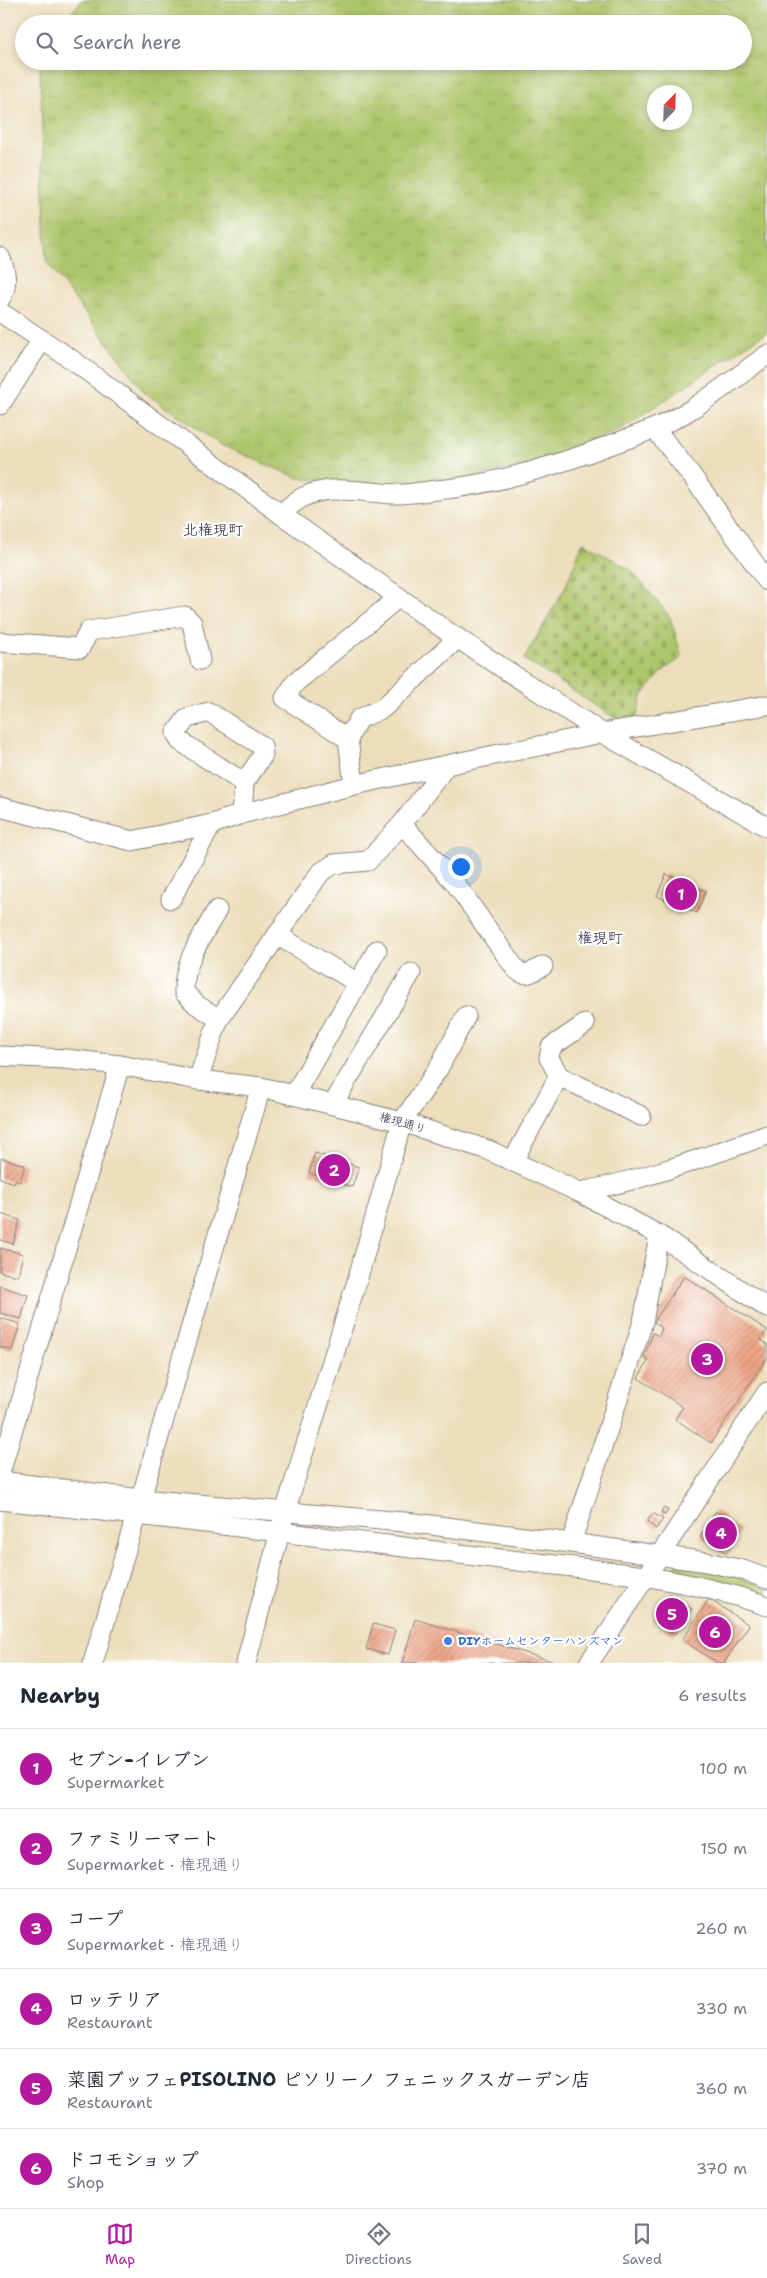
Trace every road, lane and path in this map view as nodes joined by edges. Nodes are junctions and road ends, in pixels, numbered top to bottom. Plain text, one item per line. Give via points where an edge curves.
1 (0, 257) edge
2 (0, 298) edge
3 (0, 312) edge
4 (42, 340) junction
5 (767, 354) edge
6 (0, 405) edge
7 (655, 429) junction
8 (282, 515) junction
9 (767, 581) edge
10 (399, 597) junction
11 (458, 638) junction
12 (0, 642) edge
13 (200, 660) dead end
14 (767, 705) edge
15 (602, 733) junction
16 (348, 739) junction
17 (446, 766) junction
18 (244, 783) dead end
19 (354, 785) junction
20 (0, 807) edge
21 (240, 815) junction
22 (212, 824) junction
23 (402, 824) junction
24 (767, 827) edge
25 (171, 899) dead end
26 (216, 910) dead end
27 (277, 934) junction
28 (377, 950) dead end
29 (543, 966) dead end
30 (411, 973) dead end
31 (358, 983) junction
32 (466, 1016) dead end
33 (219, 1018) junction
34 (585, 1024) dead end
35 (0, 1056) edge
36 (120, 1066) junction
37 (559, 1076) junction
38 (198, 1080) junction
39 (261, 1088) junction
40 (294, 1095) junction
41 (333, 1104) junction
42 (642, 1116) dead end
43 (402, 1122) junction
44 (767, 1135) edge
45 (513, 1161) junction
46 (580, 1192) junction
47 (659, 1235) junction
48 (767, 1308) edge
49 (767, 1392) edge
50 (0, 1473) edge
51 (0, 1481) edge
52 (0, 1500) edge
53 (138, 1506) junction
54 (285, 1512) junction
55 (280, 1532) junction
56 (571, 1542) junction
57 (660, 1556) junction
58 (646, 1577) junction
59 (767, 1579) edge
60 (767, 1606) edge
61 (93, 1663) edge
62 (246, 1663) edge
63 (589, 1663) edge

1 - 2 street via 6,282
3 - 4 street
4 - 6 street
4 - 8 street
5 - 7 street via 691,409
7 - 8 street via 500,481 400,494 314,491 288,506
7 - 9 street
8 - 10 street
10 - 11 street
10 - 16 street via 294,683 285,698
11 - 15 street
11 - 16 street via 384,708 359,719
12 - 13 street via 80,648 89,631 185,616 192,623
14 - 15 street
15 - 17 street
15 - 24 street
16 - 19 street
17 - 19 street
17 - 23 street
18 - 21 street
19 - 21 street
20 - 22 street via 132,841
21 - 22 street
22 - 25 street
23 - 27 street via 368,861 334,864 320,873
23 - 29 street via 455,883 520,974 528,975
26 - 33 street via 183,977 184,992 197,1005
27 - 31 street
27 - 33 street
28 - 31 street
30 - 41 street
31 - 40 street
32 - 43 street via 438,1069
33 - 38 street
34 - 37 street via 552,1048 549,1058
35 - 36 street, 権現通り
36 - 38 street, 権現通り
36 - 50 street
37 - 42 street
37 - 45 street
38 - 39 street, 権現通り
39 - 40 street, 権現通り
39 - 53 street
40 - 41 street, 権現通り
41 - 43 street, 権現通り
43 - 45 street, 権現通り
43 - 54 street via 357,1281
44 - 46 street via 673,1169
45 - 46 street, 権現通り
46 - 47 street, 権現通り
47 - 48 street, 権現通り
47 - 56 street via 643,1322
49 - 57 street
51 - 53 street
52 - 53 street
53 - 54 street
53 - 55 street
53 - 61 street
54 - 55 street
54 - 56 street via 415,1523
55 - 58 street
55 - 62 street
56 - 57 street
57 - 58 street
57 - 59 street via 734,1568
58 - 60 street via 736,1595
58 - 63 street

